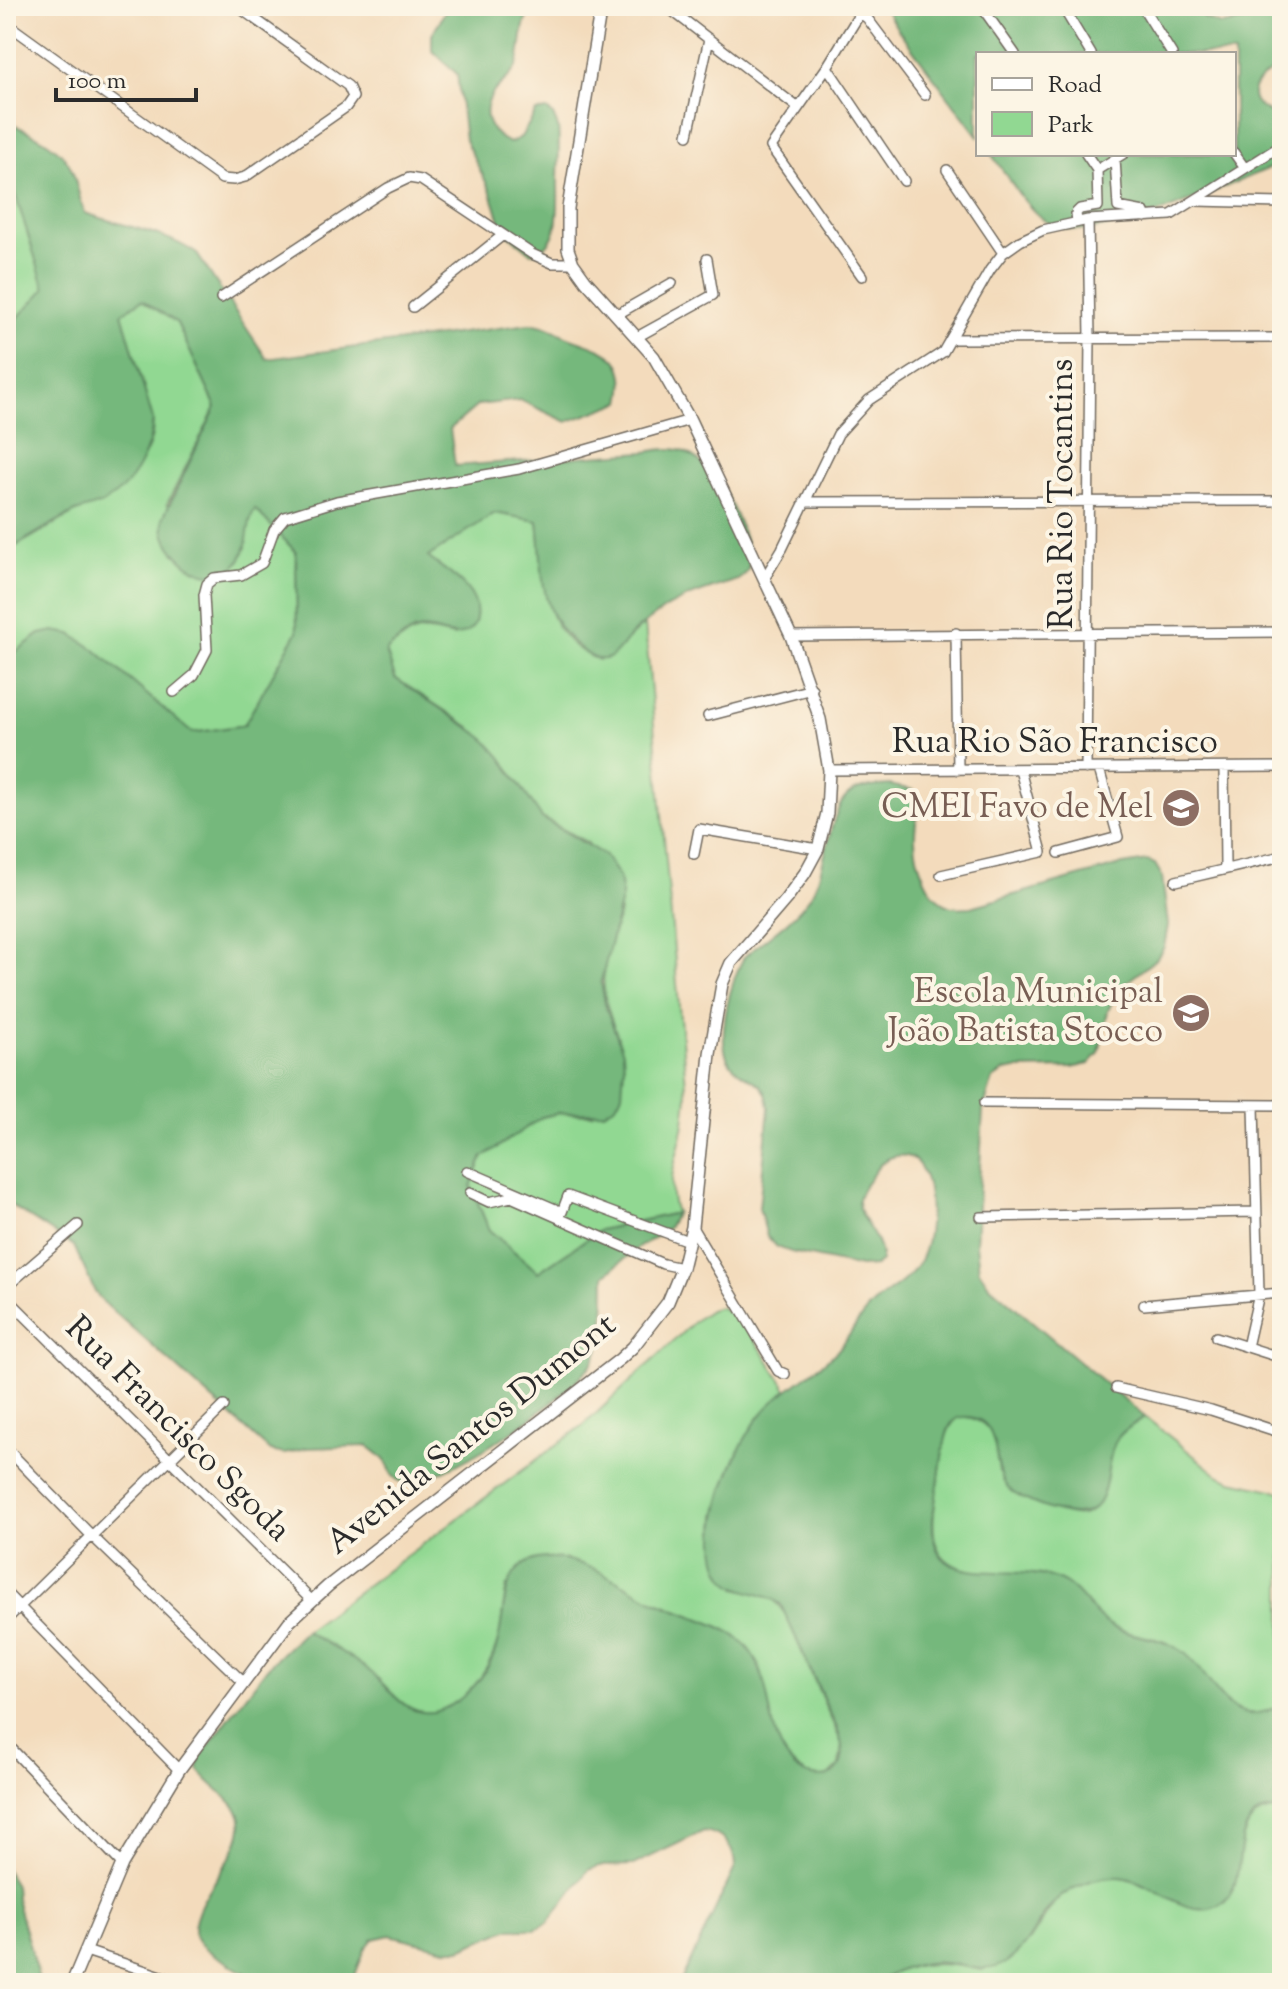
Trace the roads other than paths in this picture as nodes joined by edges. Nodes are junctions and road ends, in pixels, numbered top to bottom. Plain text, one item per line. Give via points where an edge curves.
1 (237, 6) edge
2 (601, 6) edge
3 (666, 6) edge
4 (848, 6) edge
5 (981, 6) edge
6 (1062, 6) edge
7 (1142, 6) edge
8 (859, 15) junction
9 (6, 23) edge
10 (709, 39) junction
11 (1014, 52) edge
12 (1090, 52) edge
13 (1171, 52) edge
14 (827, 67) junction
15 (925, 95) dead end
16 (797, 107) junction
17 (688, 135) dead end
18 (1282, 145) edge
19 (1087, 156) edge
20 (1119, 156) edge
21 (1236, 156) edge
22 (1244, 167) junction
23 (947, 170) dead end
24 (1097, 170) junction
25 (904, 181) dead end
26 (1196, 201) junction
27 (1282, 203) edge
28 (1098, 206) junction
29 (1118, 207) junction
30 (1145, 217) junction
31 (1088, 220) junction
32 (1077, 222) junction
33 (503, 235) junction
34 (1003, 253) junction
35 (707, 259) dead end
36 (573, 263) junction
37 (862, 276) dead end
38 (672, 283) dead end
39 (221, 298) dead end
40 (413, 307) dead end
41 (616, 315) junction
42 (637, 337) junction
43 (1090, 337) junction
44 (1282, 338) edge
45 (952, 339) junction
46 (690, 420) junction
47 (1282, 501) edge
48 (804, 502) junction
49 (1087, 503) junction
50 (764, 579) junction
51 (1089, 632) junction
52 (1282, 632) edge
53 (956, 633) junction
54 (791, 636) junction
55 (812, 689) junction
56 (174, 692) dead end
57 (708, 716) dead end
58 (1282, 767) edge
59 (1224, 768) junction
60 (1086, 769) junction
61 (1099, 769) junction
62 (829, 770) junction
63 (958, 770) junction
64 (1020, 770) junction
65 (818, 849) junction
66 (1059, 853) dead end
67 (694, 854) dead end
68 (1282, 856) edge
69 (1225, 868) junction
70 (941, 875) dead end
71 (1176, 881) dead end
72 (984, 1103) dead end
73 (1282, 1105) edge
74 (1254, 1106) junction
75 (467, 1171) dead end
76 (470, 1193) dead end
77 (1256, 1212) junction
78 (981, 1217) dead end
79 (78, 1225) dead end
80 (692, 1227) junction
81 (688, 1241) junction
82 (682, 1268) junction
83 (6, 1287) edge
84 (1282, 1293) edge
85 (1259, 1294) junction
86 (6, 1297) edge
87 (1144, 1305) dead end
88 (1216, 1337) dead end
89 (1247, 1347) junction
90 (1282, 1358) edge
91 (785, 1374) dead end
92 (1116, 1388) dead end
93 (224, 1406) dead end
94 (1282, 1433) edge
95 (6, 1448) edge
96 (168, 1458) junction
97 (91, 1535) junction
98 (6, 1593) edge
99 (311, 1600) junction
100 (20, 1608) junction
101 (6, 1620) edge
102 (243, 1682) junction
103 (6, 1743) edge
104 (179, 1770) junction
105 (122, 1864) junction
106 (86, 1951) junction
107 (72, 1983) edge
108 (182, 1983) edge

1 - 9 street via 348,86 353,97 346,107 234,180 222,179
2 - 36 street via 568,208 566,232
3 - 10 street
4 - 8 street
5 - 11 street
6 - 12 street
7 - 13 street
8 - 14 street
8 - 15 street via 867,18
10 - 16 street
10 - 17 street
14 - 16 street
14 - 25 street
16 - 37 street via 771,147
18 - 22 street
19 - 24 street
20 - 24 street
20 - 29 street
21 - 22 street
22 - 26 street
23 - 34 street
24 - 28 street
26 - 27 street
26 - 30 street via 1171,215
28 - 29 street
28 - 32 street via 1080,209
29 - 30 street via 1140,209
30 - 31 street
31 - 32 street
31 - 43 street, Rua Rio Tocantins
32 - 34 street via 1037,231
33 - 36 street via 552,263
33 - 39 street via 421,180 409,178
33 - 40 street
34 - 45 street
35 - 42 street via 713,295
36 - 41 street, Avenida Santos Dumont
38 - 41 street
41 - 42 street, Avenida Santos Dumont
42 - 46 street, Avenida Santos Dumont
43 - 44 street
43 - 45 street
43 - 49 street, Rua Rio Tocantins
45 - 48 street via 943,352 854,414 838,434
46 - 50 street, Avenida Santos Dumont
46 - 56 street via 519,469 337,501 285,517 254,570 207,584 207,650 194,675
47 - 49 street
48 - 49 street
48 - 50 street
49 - 51 street, Rua Rio Tocantins
50 - 54 street, Avenida Santos Dumont
51 - 52 street
51 - 53 street
51 - 60 street, Rua Rio Tocantins
53 - 54 street
53 - 63 street
54 - 55 street, Avenida Santos Dumont
55 - 57 street
55 - 62 street, Avenida Santos Dumont
58 - 59 street, Rua Rio São Francisco
59 - 61 street, Rua Rio São Francisco
59 - 69 street
60 - 61 street, Rua Rio São Francisco
60 - 64 street, Rua Rio São Francisco
61 - 66 street via 1118,837
62 - 63 street, Rua Rio São Francisco
62 - 65 street, Avenida Santos Dumont
63 - 64 street, Rua Rio São Francisco
64 - 70 street via 1042,852
65 - 67 street via 699,829
65 - 80 street, Avenida Santos Dumont via 786,899 731,963 722,984
68 - 69 street
69 - 71 street
72 - 74 street
73 - 74 street
74 - 77 street
75 - 81 street via 562,1212 568,1196
76 - 82 street via 489,1202 511,1197
77 - 78 street
77 - 85 street
79 - 83 street
80 - 81 street, Avenida Santos Dumont
80 - 91 street via 778,1371
81 - 82 street, Avenida Santos Dumont
82 - 99 street, Avenida Santos Dumont via 668,1302 620,1359
84 - 85 street
85 - 87 street
85 - 89 street
86 - 96 street, Rua Francisco Sgoda
88 - 89 street
89 - 90 street
92 - 94 street
93 - 96 street
95 - 97 street
96 - 97 street
96 - 99 street, Rua Francisco Sgoda
97 - 100 street
97 - 102 street
98 - 100 street
99 - 102 street, Avenida Santos Dumont
100 - 101 street
100 - 104 street
102 - 104 street, Avenida Santos Dumont
103 - 105 street
104 - 105 street, Avenida Santos Dumont
105 - 106 street, Avenida Santos Dumont
106 - 107 street, Avenida Santos Dumont
106 - 108 street

